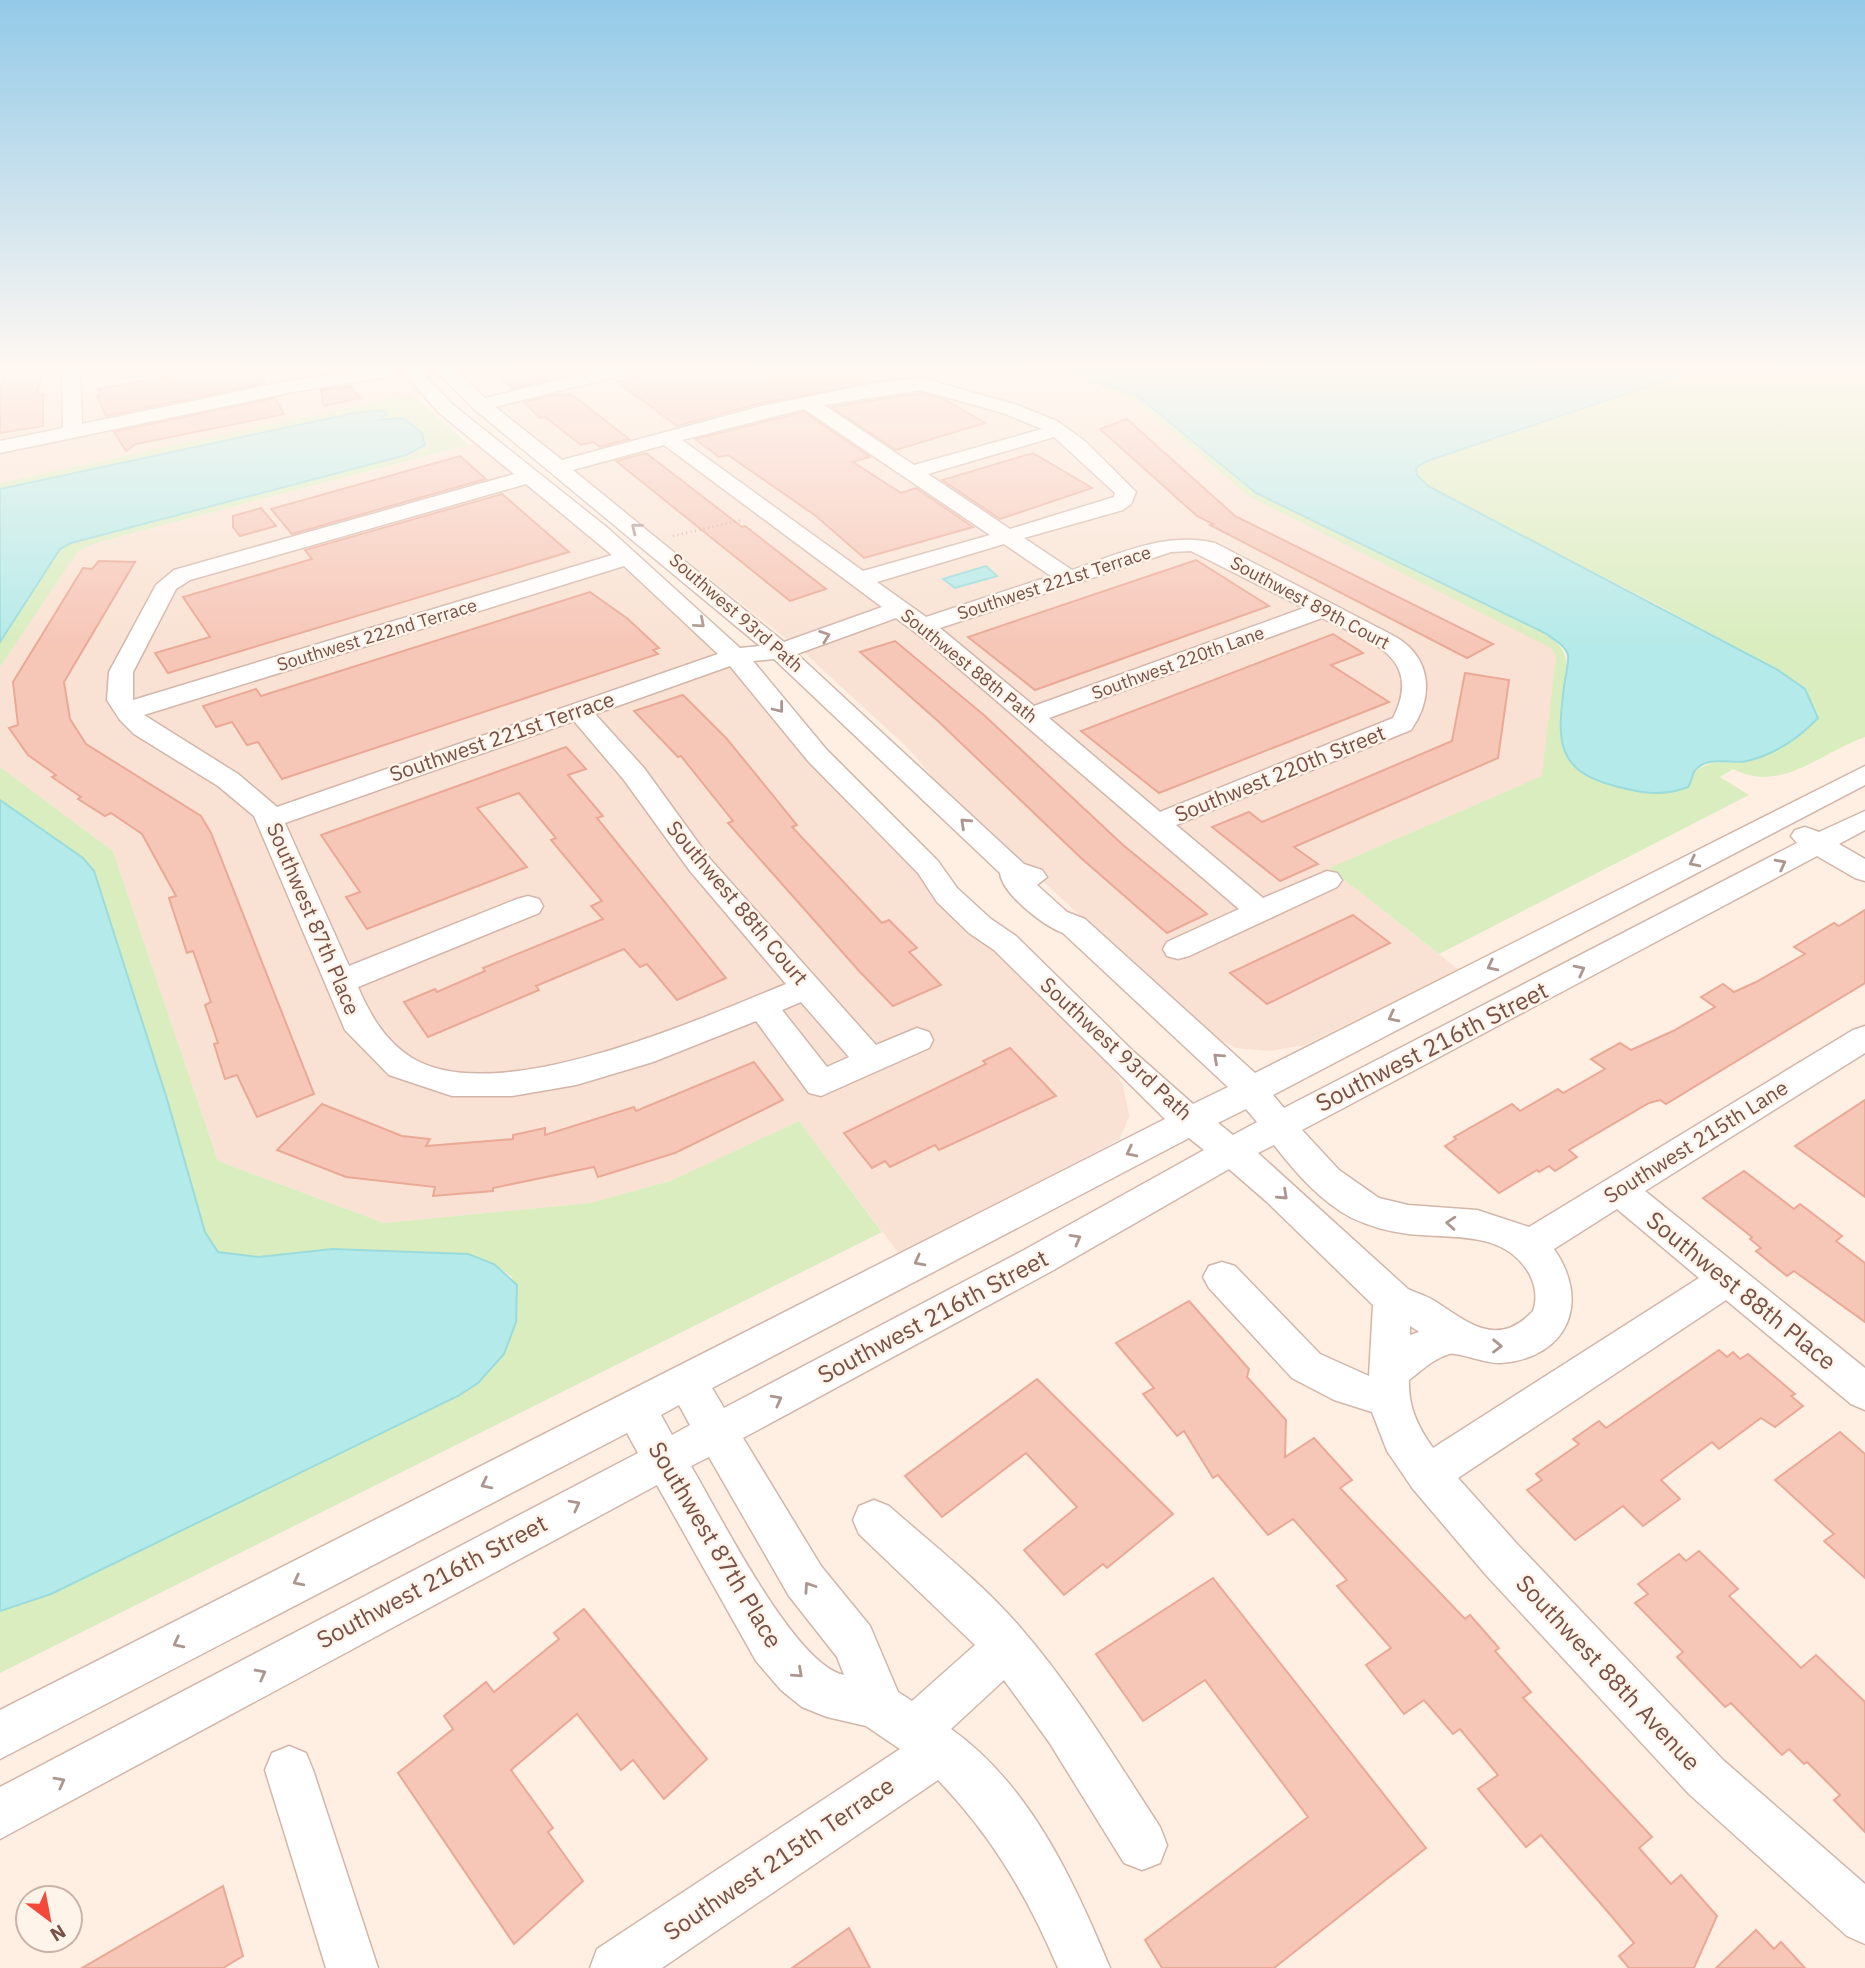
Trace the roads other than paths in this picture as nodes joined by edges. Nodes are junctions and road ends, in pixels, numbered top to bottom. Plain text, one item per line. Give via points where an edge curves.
1 (512, 462) edge
2 (553, 462) edge
3 (578, 462) edge
4 (699, 462) edge
5 (898, 462) edge
6 (927, 462) edge
7 (1093, 462) edge
8 (560, 467) junction
9 (907, 468) junction
10 (530, 476) junction
11 (1009, 536) junction
12 (1186, 544) joint
13 (627, 558) junction
14 (1069, 578) junction
15 (858, 580) junction
16 (889, 602) junction
17 (1324, 609) junction
18 (923, 626) junction
19 (773, 643) junction
20 (735, 656) junction
21 (579, 711) junction
22 (127, 712) junction
23 (1031, 716) junction
24 (1404, 723) joint
25 (1865, 774) edge
26 (1786, 815) junction
27 (1865, 818) edge
28 (270, 819) junction
29 (1155, 824) junction
30 (1827, 839) junction
31 (1865, 851) edge
32 (1865, 872) edge
33 (1327, 880) dead end
34 (528, 906) dead end
35 (1260, 911) junction
36 (1178, 948) dead end
37 (340, 982) junction
38 (807, 987) junction
39 (761, 1005) junction
40 (1865, 1038) edge
41 (918, 1040) dead end
42 (871, 1061) junction
43 (1252, 1090) junction
44 (1192, 1121) junction
45 (1280, 1126) junction
46 (1230, 1152) junction
47 (1618, 1190) junction
48 (1528, 1246) junction
49 (1222, 1277) dead end
50 (1727, 1280) junction
51 (1392, 1299) junction
52 (1452, 1336) junction
53 (686, 1381) junction
54 (1389, 1385) junction
55 (1865, 1392) edge
56 (634, 1407) junction
57 (716, 1432) junction
58 (662, 1459) junction
59 (1428, 1475) junction
60 (874, 1520) dead end
61 (1006, 1647) junction
62 (912, 1730) junction
63 (0, 1735) edge
64 (289, 1770) dead end
65 (0, 1814) edge
66 (1142, 1845) dead end
67 (1865, 1918) edge
68 (352, 1968) edge
69 (617, 1968) edge
70 (1084, 1968) edge

1 - 10 street, Southwest 93rd Path
2 - 8 street, Southwest 93rd Path
3 - 8 street
4 - 15 street, Southwest 88th Path
5 - 9 street
6 - 9 street
7 - 11 street via 1122,486 1126,497 1112,506
19 -> 8 street, Southwest 93rd Path
9 - 11 street
10 - 13 street, Southwest 93rd Path
10 - 22 street via 201,567 176,578 167,585 121,672 118,691
11 - 14 street
11 - 15 street
12 - 14 street, Southwest 221st Terrace via 1169,545
12 - 17 street, Southwest 89th Court via 1207,548
13 -> 20 street, Southwest 93rd Path
13 - 22 street, Southwest 222nd Terrace
14 - 18 street, Southwest 221st Terrace
15 - 16 street, Southwest 88th Path
16 - 18 street, Southwest 88th Path
16 - 19 street, Southwest 221st Terrace
17 - 23 street, Southwest 220th Lane
17 - 24 street, Southwest 89th Court via 1409,660 1415,680
18 - 23 street, Southwest 88th Path
19 - 20 street, Southwest 221st Terrace
43 -> 19 street, Southwest 93rd Path via 1074,926 1056,919 1015,880 1014,870
20 - 21 street, Southwest 221st Terrace
20 -> 44 street, Southwest 93rd Path via 817,755 928,867 947,895 1005,943 1154,1090
21 - 28 street, Southwest 221st Terrace
21 - 38 street, Southwest 88th Court via 639,780 686,848
22 - 28 street, Southwest 87th Place via 143,728 252,797
23 - 29 street, Southwest 88th Path
24 - 29 street, Southwest 220th Street
25 - 26 street, Southwest 216th Street
26 - 30 street
26 -> 43 street, Southwest 216th Street
27 - 30 street, Southwest 216th Street
28 - 37 street, Southwest 87th Place
29 - 35 street, Southwest 88th Path
30 - 31 street
30 - 32 street
45 -> 30 street, Southwest 216th Street
33 - 35 street
34 - 37 street
35 - 36 street
37 - 39 street, Southwest 87th Place via 369,1042 389,1060 414,1073 477,1084 559,1077 631,1058
38 - 39 street
38 - 42 street, Southwest 88th Court
39 - 42 street via 821,1084
40 - 47 street, Southwest 215th Lane
41 - 42 street
43 - 44 street, Southwest 216th Street
43 - 45 street, Southwest 93rd Path
44 - 46 street, Southwest 93rd Path
44 -> 53 street, Southwest 216th Street
45 - 46 street, Southwest 216th Street
48 -> 45 street via 1487,1227 1398,1219 1365,1208 1330,1182
46 -> 51 street via 1280,1192
57 -> 46 street, Southwest 216th Street
47 - 48 street, Southwest 215th Lane
47 - 50 street, Southwest 88th Place
52 -> 48 street via 1479,1345 1509,1346 1530,1339 1545,1326 1553,1310 1554,1290 1544,1264
49 - 54 street via 1306,1366 1348,1388
50 - 55 street, Southwest 88th Place
50 - 59 street
51 - 52 street via 1416,1309
51 - 54 street, Southwest 88th Avenue
52 - 54 street via 1421,1348
53 - 56 street, Southwest 216th Street
53 - 57 street, Southwest 87th Place
54 - 59 street, Southwest 88th Avenue via 1402,1438
56 - 58 street, Southwest 87th Place
56 -> 63 street, Southwest 216th Street
57 - 58 street, Southwest 216th Street
62 -> 57 street, Southwest 87th Place via 854,1642 805,1581
58 -> 62 street, Southwest 87th Place via 758,1626 784,1660 826,1694
65 -> 58 street, Southwest 216th Street
59 - 67 street, Southwest 88th Avenue via 1706,1777
60 - 61 street via 978,1615
61 - 62 street, Southwest 215th Terrace
61 - 66 street
62 - 69 street, Southwest 215th Terrace
62 - 70 street, Southwest 87th Place via 984,1789 1019,1836
64 - 68 street

